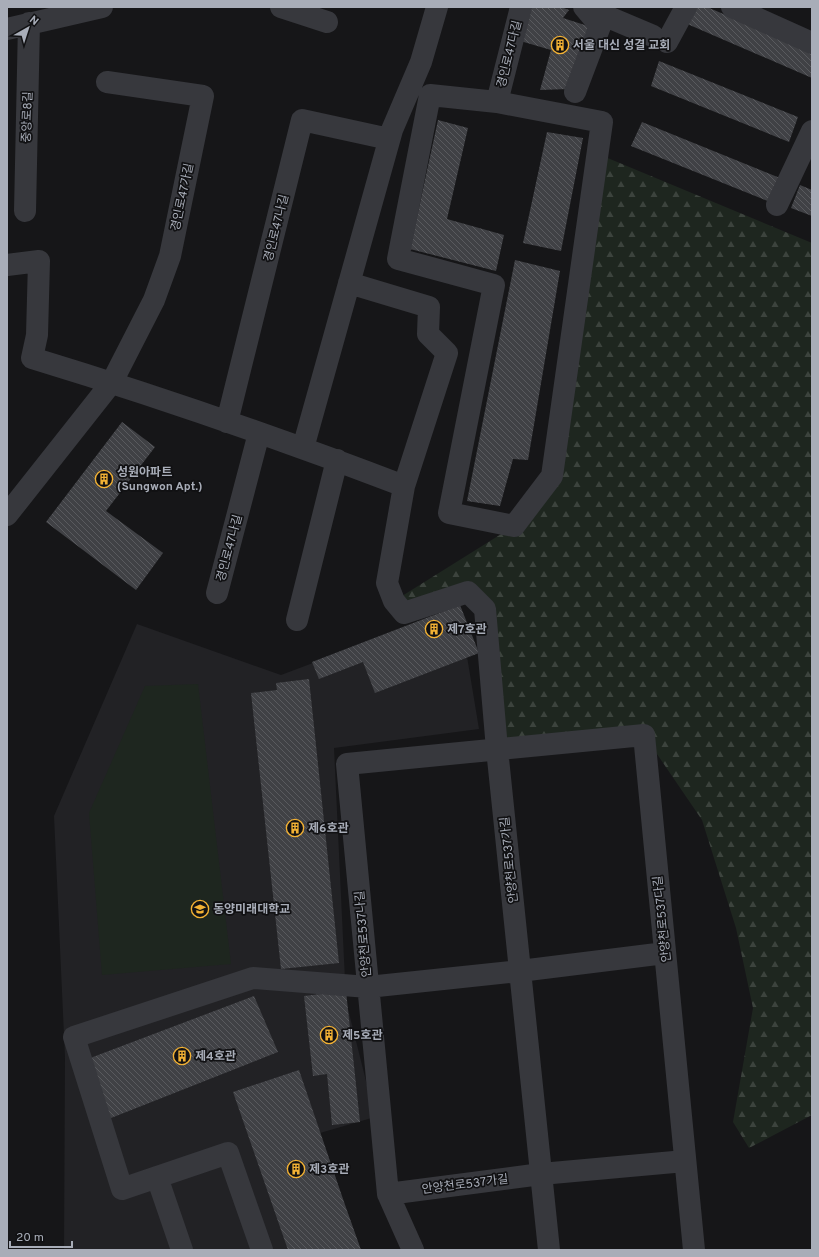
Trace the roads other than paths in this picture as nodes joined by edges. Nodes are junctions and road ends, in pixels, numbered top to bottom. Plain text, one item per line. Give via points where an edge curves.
1 (102, 7) edge
2 (281, 7) edge
3 (437, 7) edge
4 (520, 7) edge
5 (584, 7) edge
6 (686, 7) edge
7 (732, 7) edge
8 (327, 22) dead end
9 (29, 23) junction
10 (7, 28) edge
11 (812, 43) edge
12 (107, 82) dead end
13 (576, 92) dead end
14 (497, 102) junction
15 (812, 131) edge
16 (389, 139) junction
17 (777, 205) dead end
18 (25, 211) dead end
19 (7, 265) edge
20 (349, 283) junction
21 (112, 382) junction
22 (227, 422) junction
23 (259, 433) junction
24 (303, 448) junction
25 (337, 460) junction
26 (404, 486) junction
27 (7, 515) edge
28 (217, 593) dead end
29 (297, 620) dead end
30 (497, 748) junction
31 (665, 953) junction
32 (520, 970) junction
33 (368, 987) junction
34 (685, 1162) junction
35 (541, 1174) junction
36 (157, 1177) junction
37 (388, 1194) junction
38 (182, 1250) edge
39 (262, 1250) edge
40 (413, 1250) edge
41 (549, 1250) edge
42 (694, 1250) edge

1 - 9 street
2 - 8 street
3 - 16 street via 421,62
4 - 14 street, 경인로47다길
5 - 6 street via 660,39
5 - 13 street via 600,26
7 - 11 street
9 - 10 street
9 - 18 street, 중앙로8길
12 - 21 street, 경인로47가길 via 203,96 170,256 154,300
14 - 14 street via 430,95 398,259 494,285 448,513 514,526 552,476 602,122
15 - 17 street
16 - 20 street
16 - 22 street, 경인로47나길 via 302,120
19 - 21 street via 39,261 37,335 32,358
20 - 24 street
20 - 26 street via 429,306 428,334 447,353
21 - 22 street
21 - 27 street, 경인로47가길
22 - 23 street
23 - 24 street
23 - 28 street, 경인로47나길
24 - 25 street
25 - 26 street
25 - 29 street
26 - 30 street, 안양천로537가길 via 387,583 394,601 404,613 468,592 485,609
30 - 31 street, 안양천로537다길 via 644,735
30 - 32 street, 안양천로537가길
30 - 33 street, 안양천로537나길 via 347,764
31 - 32 street
31 - 34 street, 안양천로537다길
32 - 33 street
32 - 35 street, 안양천로537가길
33 - 36 street via 253,978 74,1037 122,1189
33 - 37 street, 안양천로537나길
34 - 35 street, 안양천로537가길
34 - 42 street, 안양천로537다길
35 - 37 street, 안양천로537가길
35 - 41 street, 안양천로537가길
36 - 38 street
36 - 39 street via 228,1153
37 - 40 street, 안양천로537나길

